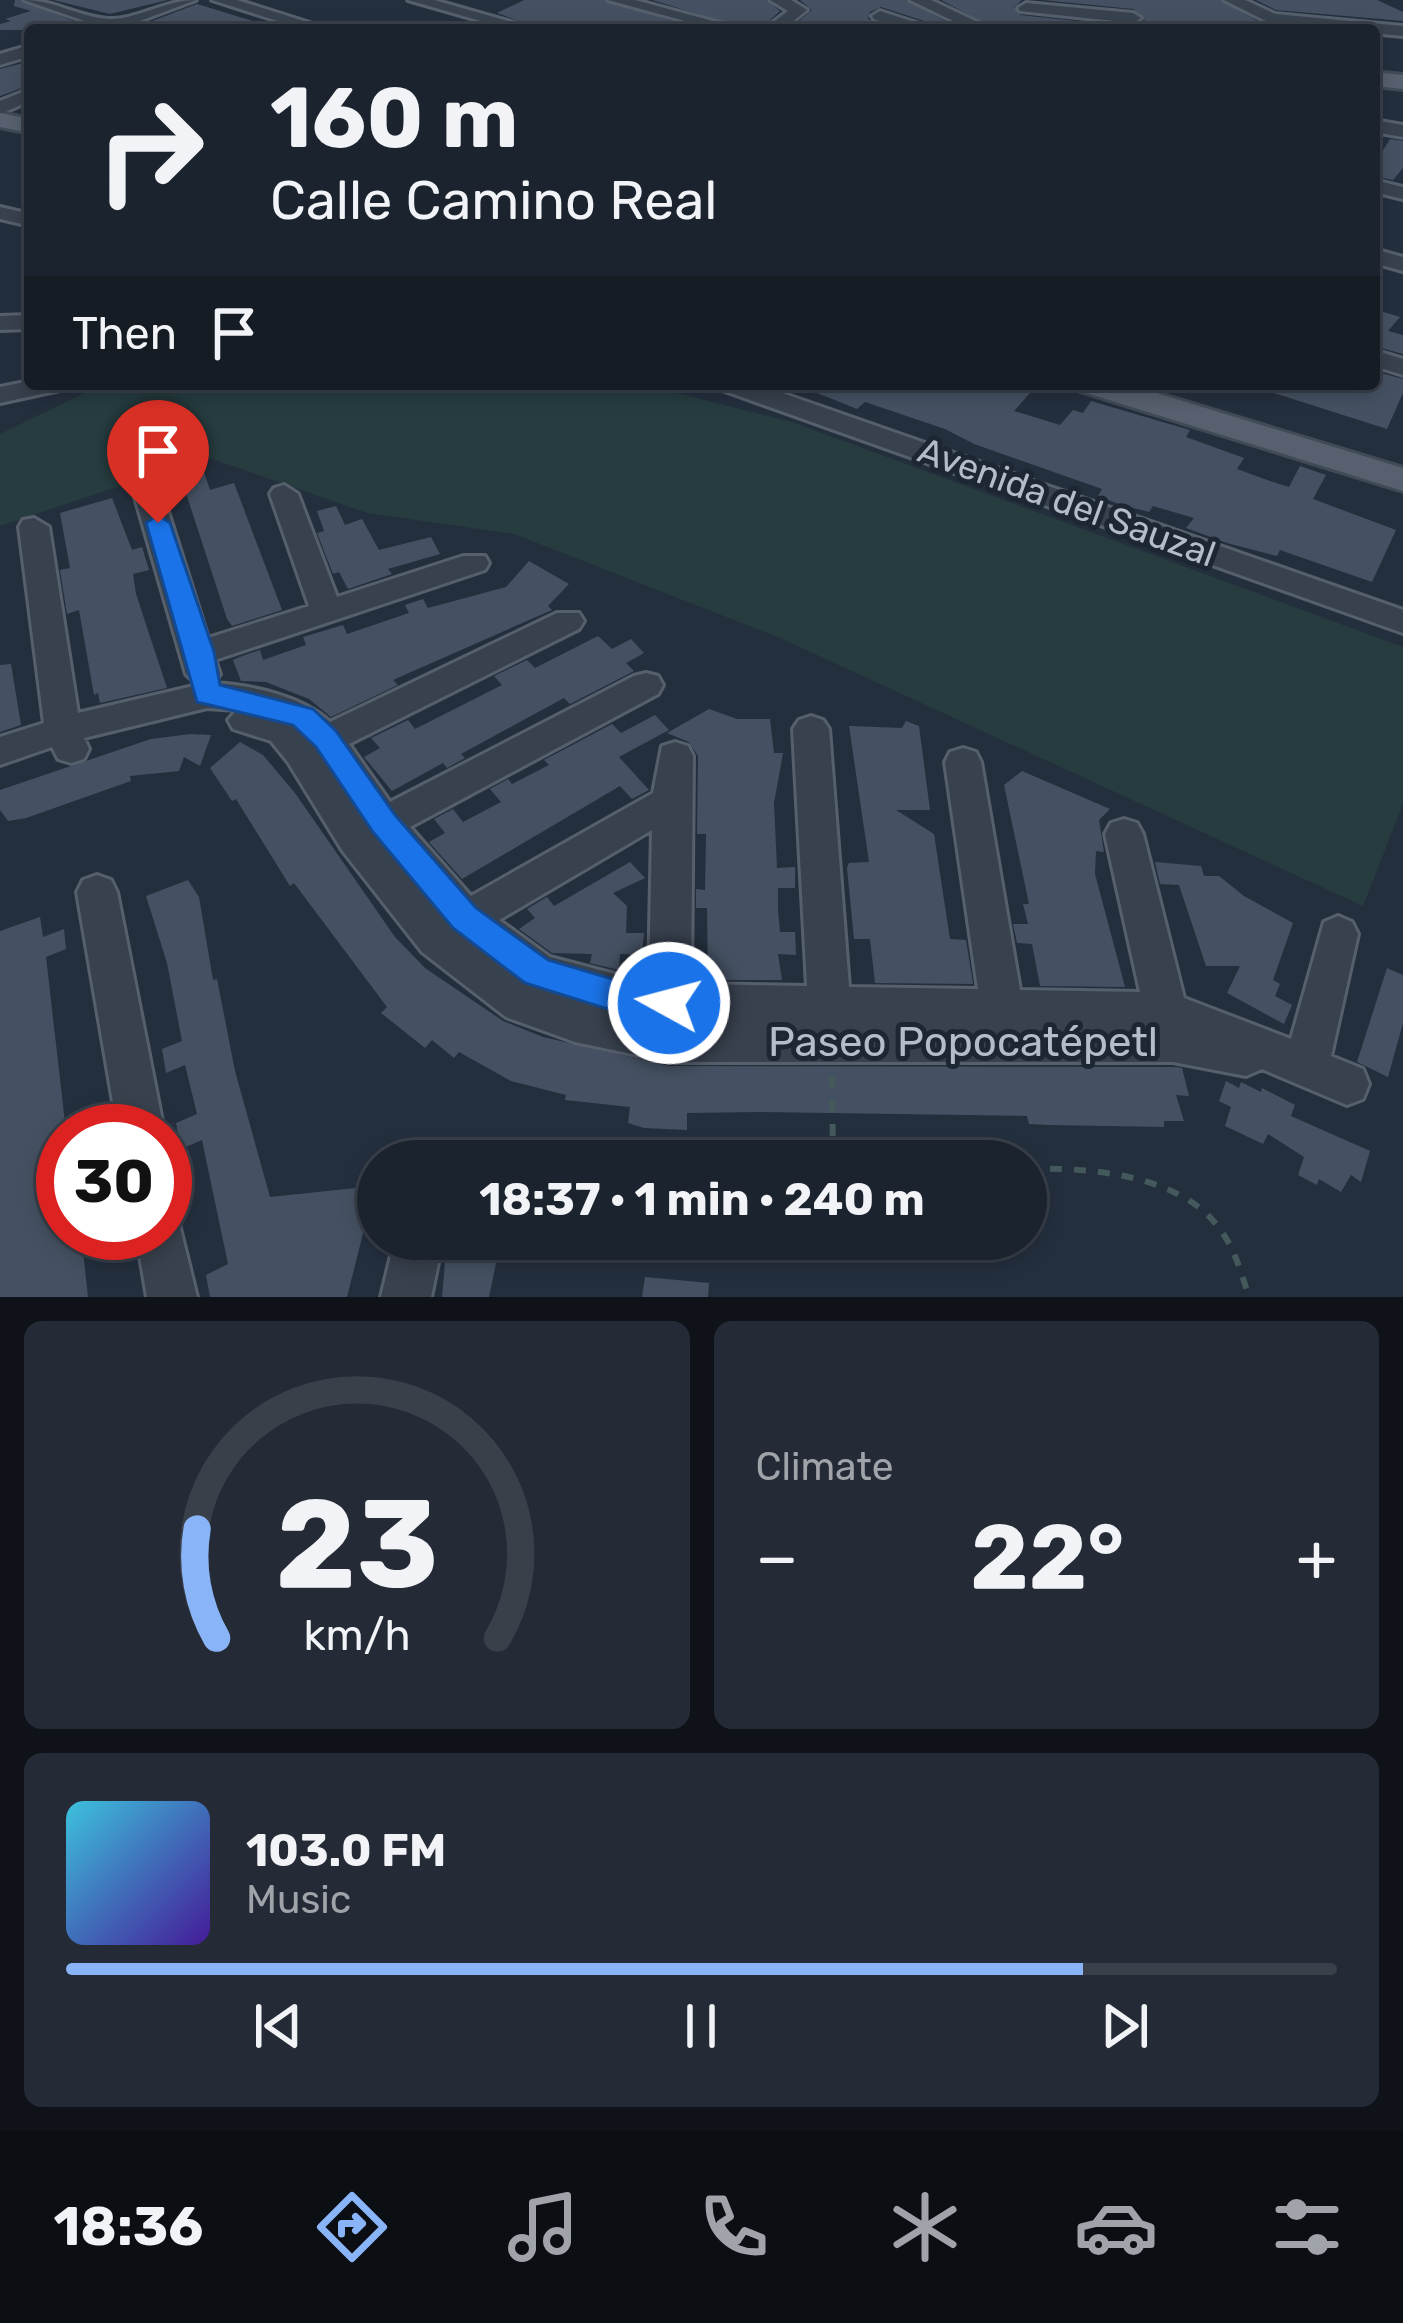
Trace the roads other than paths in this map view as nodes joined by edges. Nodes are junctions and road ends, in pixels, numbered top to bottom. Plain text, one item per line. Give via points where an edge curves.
1 (32, 0) edge
2 (188, 0) edge
3 (220, 0) edge
4 (416, 0) edge
5 (507, 0) edge
6 (778, 0) edge
7 (1232, 0) edge
8 (629, 1) edge
9 (924, 1) edge
10 (1027, 4) edge
11 (474, 15) junction
12 (880, 16) dead end
13 (1133, 18) dead end
14 (1361, 23) edge
15 (107, 24) edge
16 (130, 24) edge
17 (303, 24) edge
18 (452, 24) edge
19 (508, 24) edge
20 (715, 24) edge
21 (779, 24) edge
22 (903, 24) edge
23 (973, 24) edge
24 (748, 390) edge
25 (1111, 390) edge
26 (1203, 390) edge
27 (1403, 452) edge
28 (144, 480) dead end
29 (1403, 480) edge
30 (284, 494) dead end
31 (34, 527) dead end
32 (474, 563) dead end
33 (327, 612) junction
34 (568, 621) dead end
35 (1403, 622) edge
36 (200, 652) junction
37 (646, 686) dead end
38 (204, 705) junction
39 (811, 729) dead end
40 (68, 740) junction
41 (314, 746) junction
42 (0, 751) edge
43 (675, 756) dead end
44 (963, 762) dead end
45 (0, 774) edge
46 (670, 801) junction
47 (369, 831) junction
48 (1124, 834) dead end
49 (97, 892) dead end
50 (450, 928) junction
51 (1338, 934) dead end
52 (830, 1021) junction
53 (670, 1022) junction
54 (1004, 1025) junction
55 (1170, 1027) junction
56 (136, 1104) edge
57 (165, 1260) edge
58 (414, 1260) edge
59 (172, 1297) edge
60 (406, 1297) edge

1 - 15 street
2 - 16 street
3 - 17 street
4 - 11 street
5 - 11 street
6 - 21 street via 799,10
7 - 14 street via 1272,19
8 - 20 street
9 - 23 street
10 - 13 street
11 - 18 street
11 - 19 street
12 - 22 street
24 - 35 street, Avenida del Sauzal
25 - 29 main road
26 - 27 main road
28 - 36 street
30 - 33 street
31 - 40 street
32 - 33 street
33 - 36 street
34 - 41 street
36 - 38 street
37 - 47 street
38 - 40 street, Paseo Popocatépetl
38 - 41 street, Paseo Popocatépetl
39 - 52 street
40 - 42 street, Paseo Popocatépetl
40 - 45 street, Paseo Popocatépetl
41 - 47 street, Paseo Popocatépetl
43 - 46 street
44 - 54 street
46 - 50 street
46 - 53 street
47 - 50 street, Paseo Popocatépetl
48 - 55 street
49 - 56 street
50 - 53 street, Paseo Popocatépetl via 521,1003 575,1022
51 - 55 street, Paseo Popocatépetl via 1310,1070
52 - 53 street, Paseo Popocatépetl
52 - 54 street, Paseo Popocatépetl
54 - 55 street, Paseo Popocatépetl
57 - 59 street
58 - 60 street

